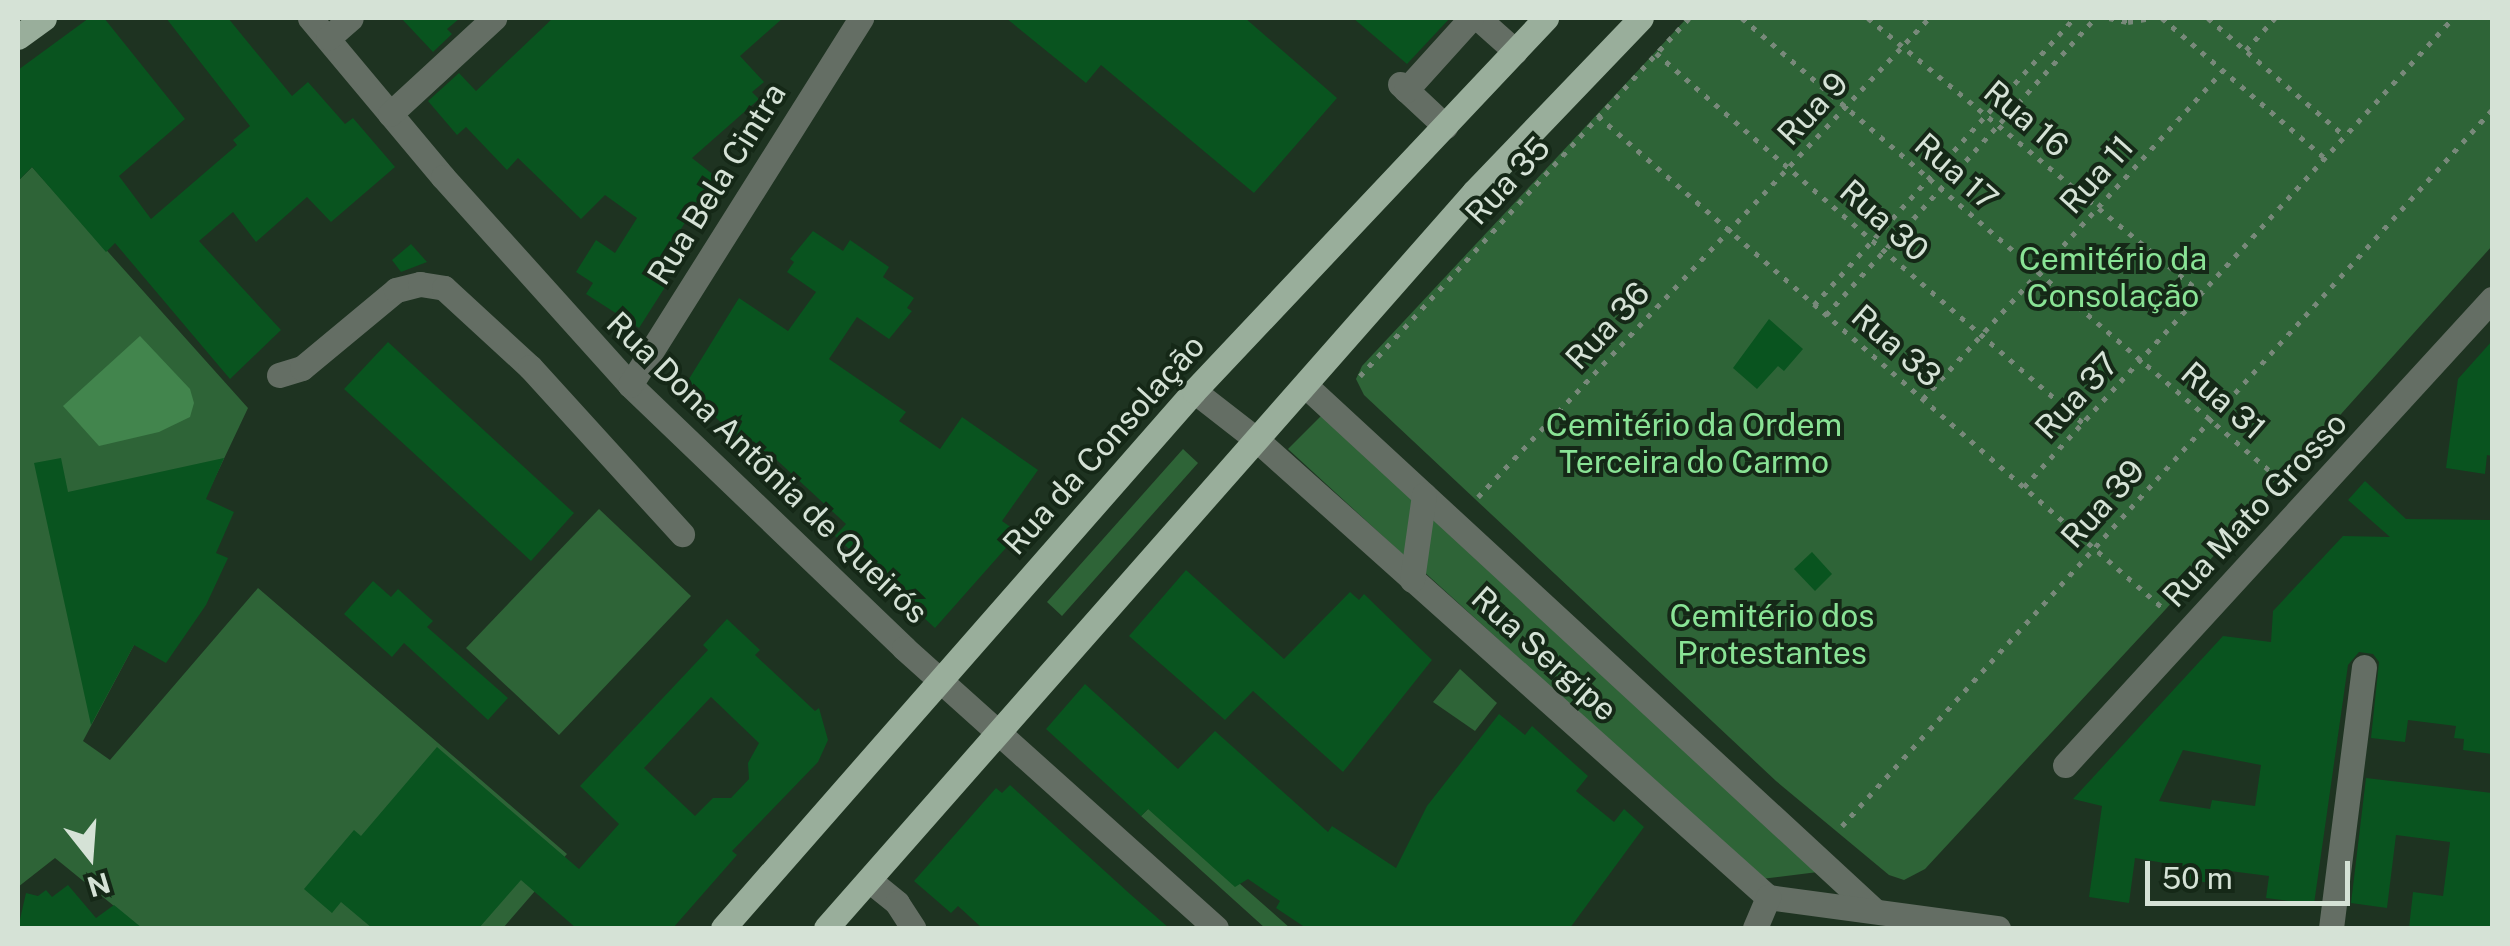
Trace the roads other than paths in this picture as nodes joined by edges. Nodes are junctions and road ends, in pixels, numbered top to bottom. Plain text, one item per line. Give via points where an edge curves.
1 (44, 18) edge
2 (310, 18) edge
3 (351, 18) edge
4 (494, 18) edge
5 (860, 18) edge
6 (1474, 18) edge
7 (1546, 18) edge
8 (1642, 18) edge
9 (18, 37) edge
10 (328, 38) junction
11 (1515, 51) junction
12 (390, 114) junction
13 (1444, 126) junction
14 (2492, 299) edge
15 (2480, 328) edge
16 (279, 375) dead end
17 (630, 386) junction
18 (1306, 386) junction
19 (1194, 392) junction
20 (1257, 440) junction
21 (1424, 495) junction
22 (682, 534) dead end
23 (1412, 580) junction
24 (2364, 667) dead end
25 (939, 680) junction
26 (1000, 732) junction
27 (2065, 765) dead end
28 (869, 880) junction
29 (1768, 896) junction
30 (1875, 911) junction
31 (1907, 922) edge
32 (723, 928) edge
33 (826, 928) edge
34 (913, 928) edge
35 (1216, 928) edge
36 (1755, 928) edge
37 (1998, 928) edge
38 (2331, 928) edge

1 - 9 main road
2 - 10 street, Rua Dona Antônia de Queirós
3 - 10 street
4 - 12 street
5 - 17 street, Rua Bela Cintra
6 - 11 street
6 - 13 street via 1403,87
7 - 11 main road, Rua da Consolação
8 - 18 main road via 1474,192
10 - 12 street, Rua Dona Antônia de Queirós
11 - 13 main road, Rua da Consolação
12 - 17 street, Rua Dona Antônia de Queirós
13 - 19 main road, Rua da Consolação
14 - 15 street, Rua Mato Grosso
15 - 27 street, Rua Mato Grosso
16 - 22 street via 302,368 396,290 444,288 530,367
17 - 25 street, Rua Dona Antônia de Queirós
18 - 20 main road
18 - 21 street, Rua Sergipe
19 - 20 street, Rua Sergipe
19 - 25 main road, Rua da Consolação
20 - 23 street, Rua Sergipe
20 - 26 main road
21 - 23 street
21 - 30 street, Rua Sergipe
23 - 29 street, Rua Sergipe
24 - 38 street
25 - 26 street, Rua Dona Antônia de Queirós
25 - 32 main road, Rua da Consolação
26 - 28 main road
26 - 35 street, Rua Dona Antônia de Queirós
28 - 33 main road
28 - 34 street via 897,903
29 - 30 street
29 - 36 street
30 - 31 street
31 - 37 street

